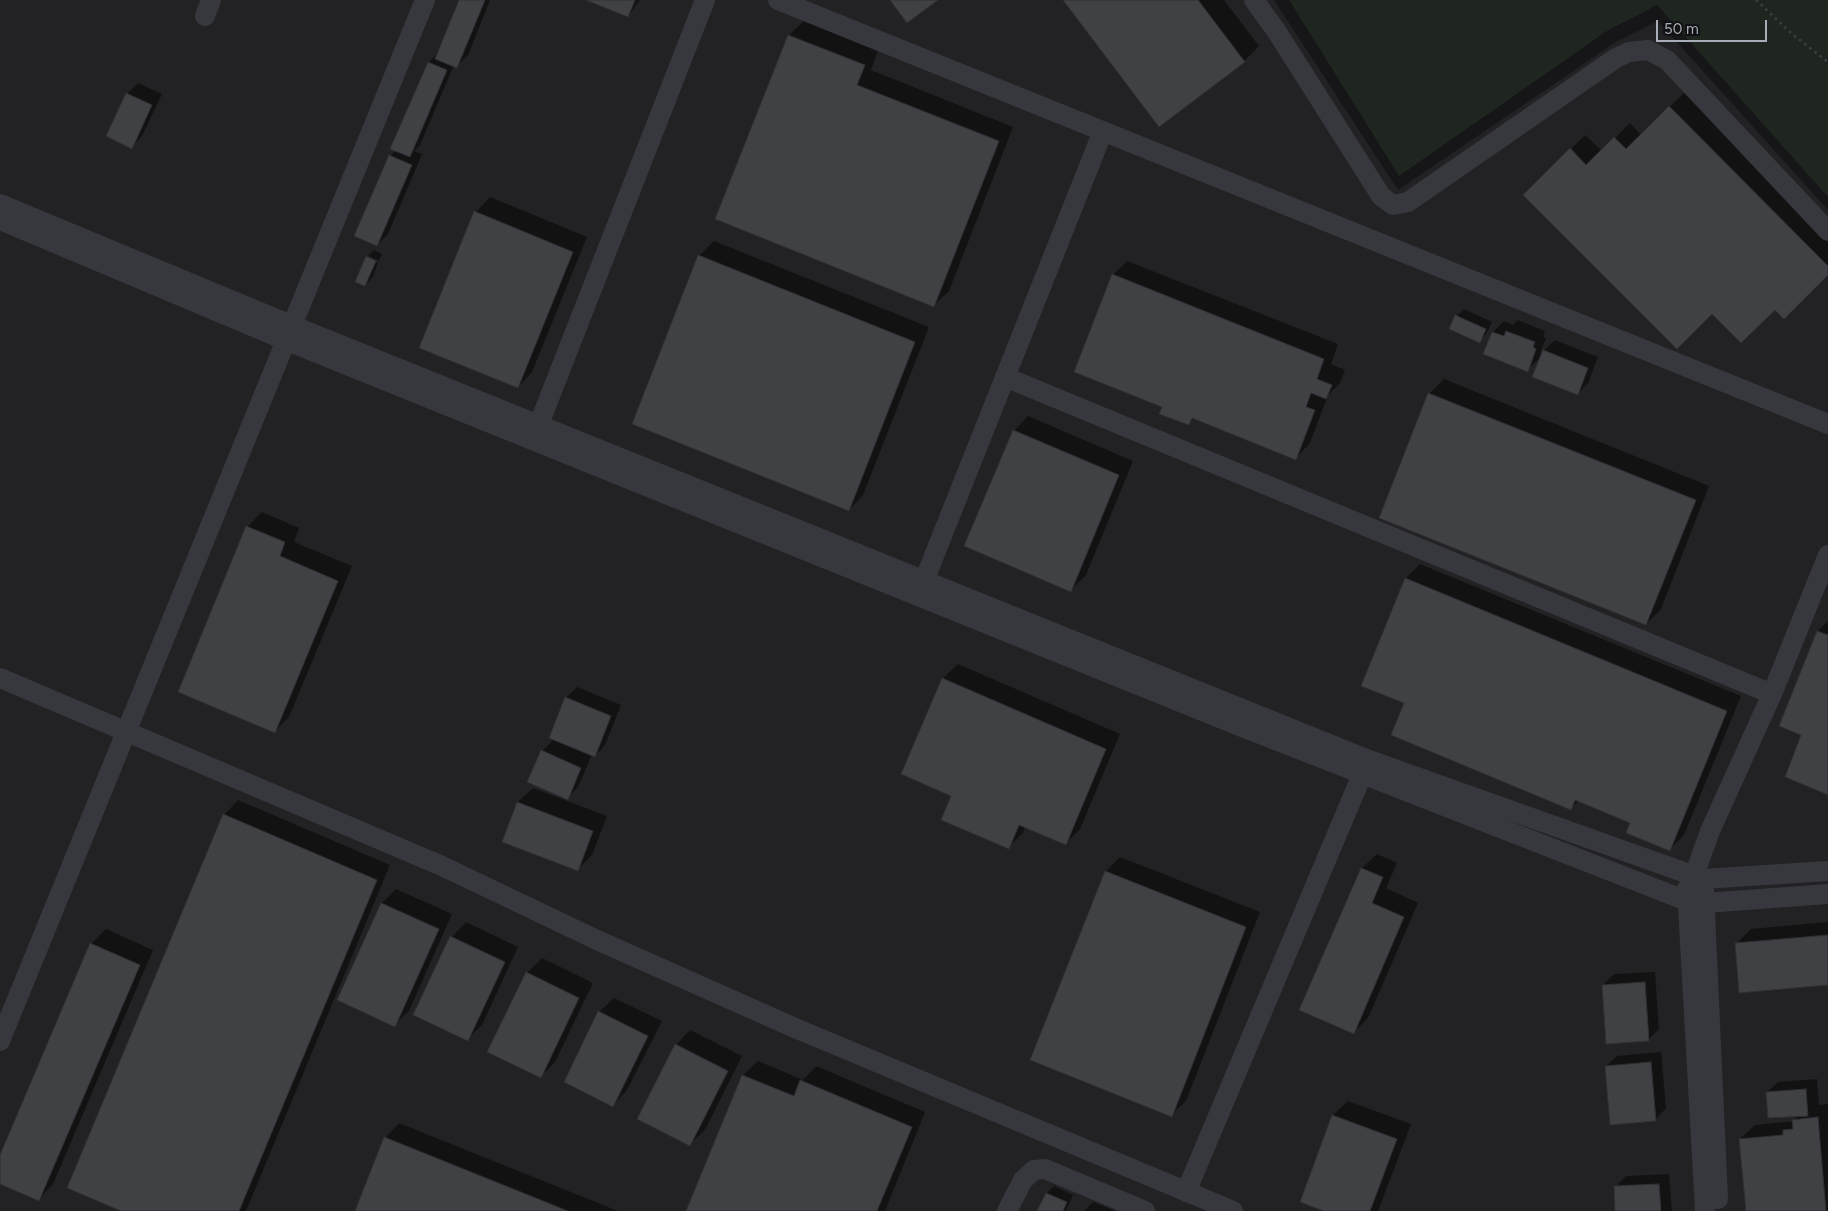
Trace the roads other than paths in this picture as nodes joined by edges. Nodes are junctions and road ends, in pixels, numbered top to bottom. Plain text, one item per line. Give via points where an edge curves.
1 (425, 0) edge
2 (705, 0) edge
3 (778, 0) edge
4 (1254, 0) edge
5 (1103, 131) junction
6 (0, 204) edge
7 (0, 220) edge
8 (1828, 231) edge
9 (288, 332) junction
10 (1005, 377) junction
11 (540, 424) junction
12 (1828, 424) edge
13 (1828, 555) edge
14 (924, 581) junction
15 (0, 678) edge
16 (1772, 694) junction
17 (128, 731) junction
18 (1366, 768) junction
19 (1828, 871) edge
20 (1694, 876) junction
21 (1828, 894) edge
22 (1696, 902) junction
23 (0, 1041) edge
24 (1186, 1192) junction
25 (1007, 1211) edge
26 (1145, 1211) edge
27 (1233, 1211) edge
28 (1705, 1211) edge
29 (1719, 1211) edge

1 - 9 street
2 - 11 street
3 - 5 street
4 - 8 street via 1381,196 1393,205 1408,202 1616,58 1629,52 1648,50 1674,67
5 - 10 street
5 - 12 street
6 - 9 street
7 - 9 street
9 - 11 street
9 - 17 street
9 - 18 street
10 - 14 street
10 - 16 street
11 - 14 street
13 - 16 street
14 - 18 street
15 - 17 street
16 - 20 street via 1710,831
17 - 23 street
17 - 24 street via 442,866 597,940 795,1028
18 - 20 street
18 - 22 street
18 - 24 street
19 - 20 street
20 - 22 street
21 - 22 street
22 - 28 street
22 - 29 street
24 - 27 street
25 - 26 street via 1023,1180 1034,1170 1045,1169

